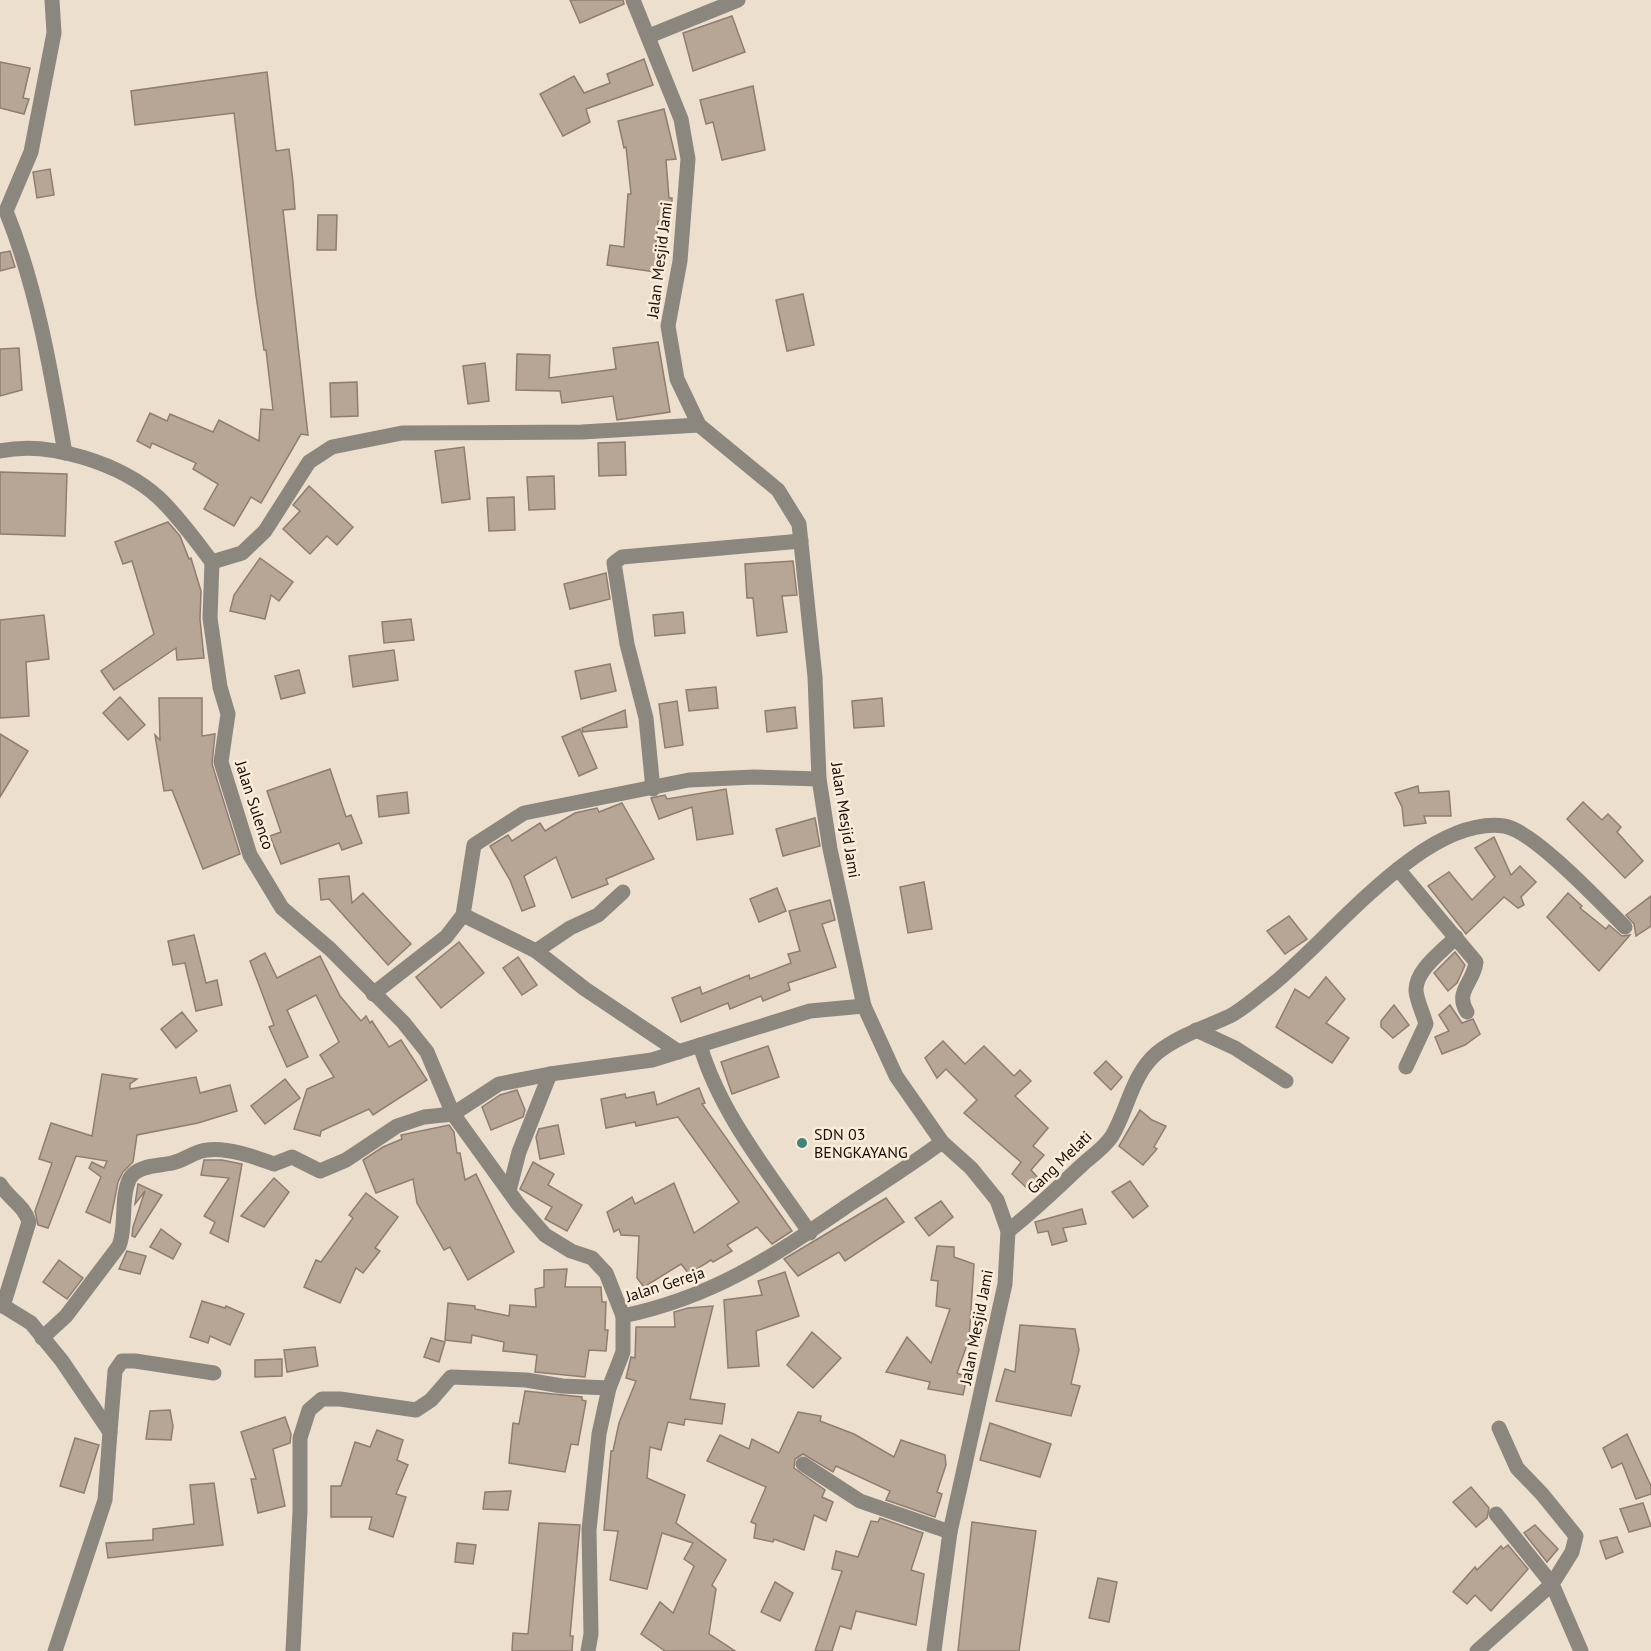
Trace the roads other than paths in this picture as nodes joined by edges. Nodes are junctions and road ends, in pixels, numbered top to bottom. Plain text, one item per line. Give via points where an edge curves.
1 (52, 0) edge
2 (633, 0) edge
3 (738, 0) edge
4 (649, 36) junction
5 (3, 211) edge
6 (699, 425) junction
7 (0, 451) edge
8 (65, 453) junction
9 (801, 541) junction
10 (212, 562) junction
11 (819, 779) junction
12 (652, 789) junction
13 (1398, 869) junction
14 (623, 892) dead end
15 (463, 915) junction
16 (1625, 927) dead end
17 (1456, 937) junction
18 (536, 951) junction
19 (373, 994) junction
20 (864, 1006) junction
21 (1467, 1012) dead end
22 (1196, 1030) junction
23 (700, 1045) junction
24 (680, 1052) junction
25 (1406, 1067) dead end
26 (550, 1074) junction
27 (1286, 1082) dead end
28 (453, 1114) junction
29 (942, 1142) junction
30 (0, 1184) edge
31 (508, 1191) junction
32 (1008, 1231) junction
33 (810, 1233) junction
34 (2, 1305) edge
35 (623, 1316) junction
36 (42, 1338) junction
37 (214, 1373) dead end
38 (609, 1388) junction
39 (1499, 1428) dead end
40 (110, 1432) junction
41 (803, 1464) dead end
42 (1496, 1514) dead end
43 (950, 1532) junction
44 (1552, 1584) junction
45 (55, 1651) edge
46 (293, 1651) edge
47 (588, 1651) edge
48 (934, 1651) edge
49 (1477, 1651) edge
50 (1581, 1651) edge

1 - 5 street via 54,33 31,152
2 - 4 street, Jalan Mesjid Jami
3 - 4 street
4 - 6 street, Jalan Mesjid Jami via 681,119 688,159 680,261 668,326 677,379
5 - 8 street via 20,247 51,368
6 - 9 street, Jalan Mesjid Jami via 778,490 799,524
6 - 10 street via 582,432 402,433 332,447 309,462 265,531 242,553
7 - 8 street via 20,447
8 - 10 street via 124,474 158,497
9 - 11 street, Jalan Mesjid Jami via 815,677
9 - 12 street via 622,557 614,563 627,644 646,718
10 - 19 street, Jalan Sulenco via 210,618 228,714 221,762 250,855 282,908 330,949
11 - 12 street via 689,780
11 - 20 street, Jalan Mesjid Jami
12 - 15 street via 524,813 474,845
13 - 16 street, Gang Melati via 1424,850 1467,829 1505,826 1533,840
13 - 17 street
13 - 22 street, Gang Melati via 1375,886 1284,976 1232,1014
14 - 18 street via 598,915
15 - 18 street
15 - 19 street via 446,937
17 - 21 street via 1476,962 1475,973 1462,990 1462,1004
17 - 25 street via 1416,982 1426,1024
18 - 24 street
19 - 28 street, Jalan Sulenco via 427,1052
20 - 23 street via 810,1011
20 - 29 street, Jalan Mesjid Jami via 896,1076
22 - 27 street via 1235,1048
22 - 32 street, Gang Melati via 1156,1053 1134,1082 1111,1138
23 - 24 street
23 - 33 street via 707,1069 736,1122
24 - 26 street via 651,1060
26 - 28 street via 499,1084
26 - 31 street
28 - 31 street, Jalan Sulenco
28 - 36 street via 424,1117 396,1126 346,1160 320,1171 292,1157 274,1164 208,1149 175,1163 141,1169 130,1178 124,1235 119,1246 66,1317
29 - 32 street, Jalan Mesjid Jami via 971,1168 997,1200
29 - 33 street, Jalan Gereja
30 - 34 street via 25,1209 29,1222
31 - 35 street, Jalan Sulenco via 545,1235 592,1258 606,1273
32 - 43 street, Jalan Mesjid Jami via 1005,1284
33 - 35 street, Jalan Gereja via 732,1280 690,1298
34 - 36 street via 31,1323
35 - 38 street, Jalan Gereja via 623,1352
36 - 40 street
37 - 40 street via 122,1361 115,1371
38 - 46 street via 451,1377 431,1400 416,1410 322,1399 309,1410 300,1438
38 - 47 street, Jalan Gereja via 599,1434 589,1530
39 - 44 street via 1517,1468 1576,1536 1572,1552
40 - 45 street via 107,1491
41 - 43 street via 860,1501
42 - 44 street
43 - 48 street, Jalan Mesjid Jami
44 - 49 street
44 - 50 street

